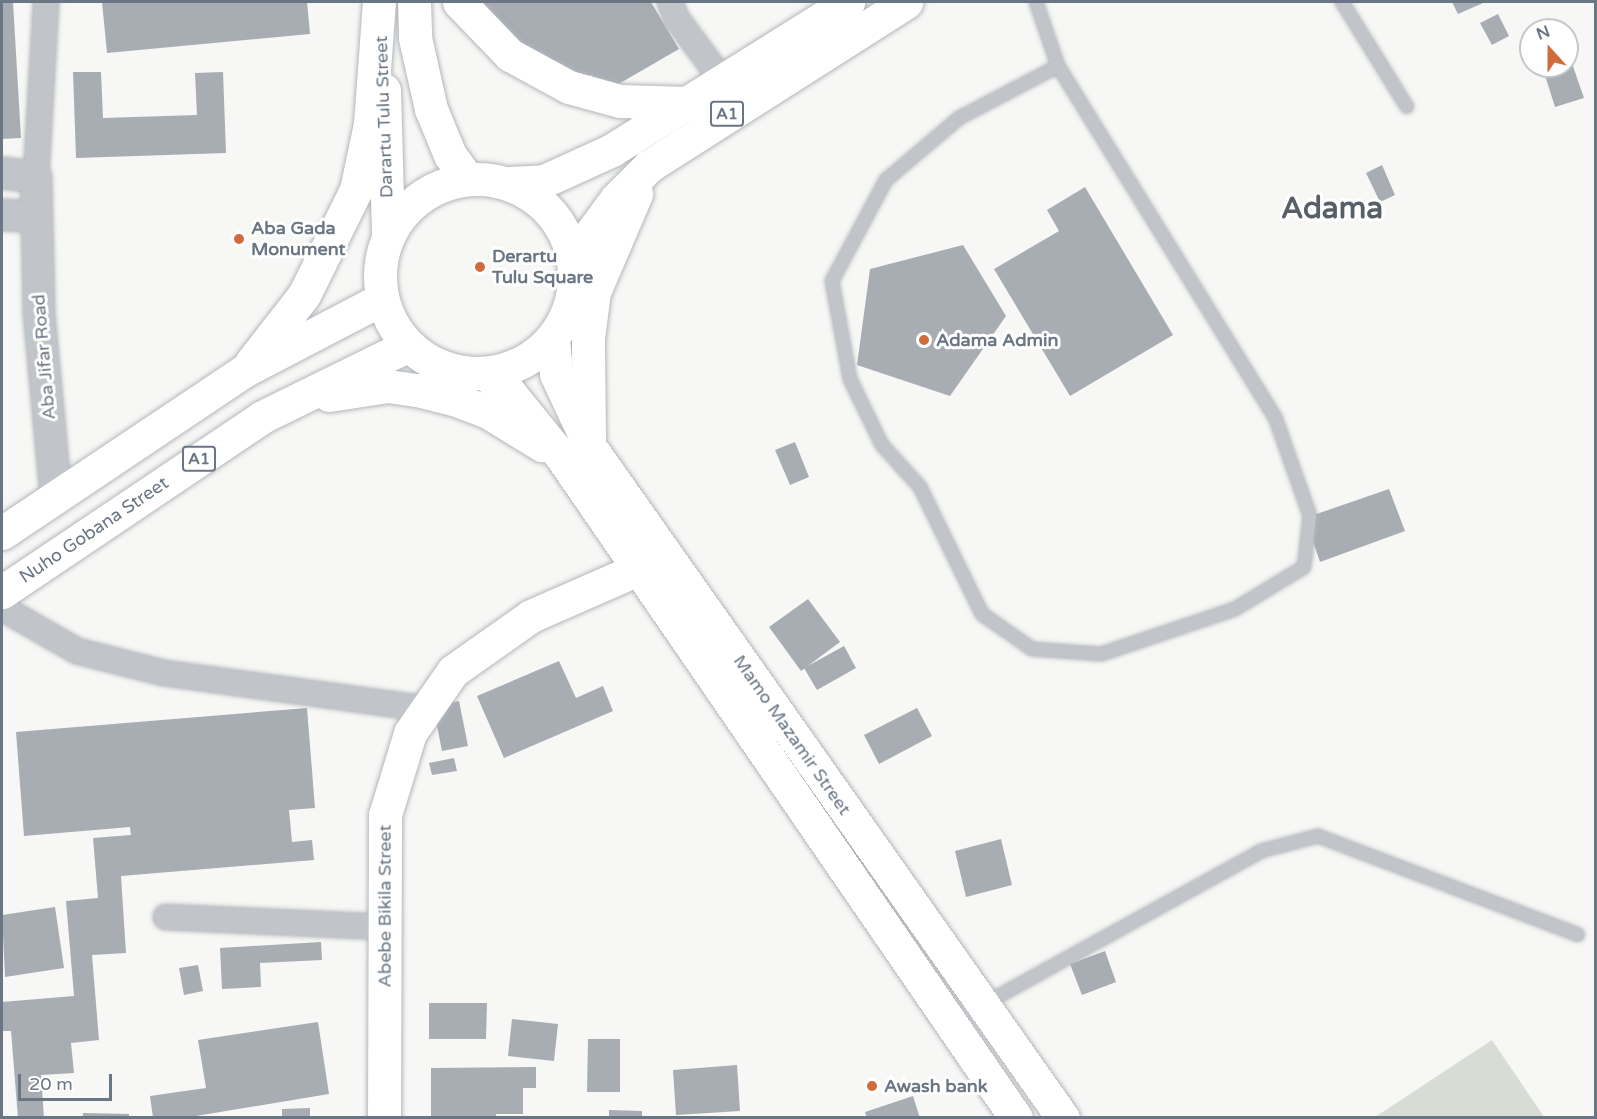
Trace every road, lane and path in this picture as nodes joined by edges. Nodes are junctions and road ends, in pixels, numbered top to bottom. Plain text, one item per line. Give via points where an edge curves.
1 (46, 2) edge
2 (380, 2) edge
3 (414, 2) edge
4 (459, 2) edge
5 (670, 2) edge
6 (848, 2) edge
7 (906, 2) edge
8 (1036, 2) edge
9 (1342, 2) edge
10 (1058, 66) junction
11 (723, 81) junction
12 (689, 103) junction
13 (1407, 107) dead end
14 (649, 166) junction
15 (2, 173) edge
16 (36, 177) junction
17 (467, 178) junction
18 (510, 183) junction
19 (2, 215) edge
20 (35, 217) junction
21 (388, 233) junction
22 (574, 256) junction
23 (381, 300) junction
24 (553, 338) junction
25 (407, 346) junction
26 (244, 371) junction
27 (485, 374) junction
28 (294, 401) junction
29 (575, 452) junction
30 (56, 496) junction
31 (2, 533) edge
32 (638, 569) junction
33 (2, 592) edge
34 (682, 606) junction
35 (2, 608) edge
36 (426, 708) junction
37 (166, 917) dead end
38 (385, 927) junction
39 (1578, 935) dead end
40 (983, 1005) junction
41 (384, 1118) edge
42 (1016, 1118) edge
43 (1063, 1118) edge

1 - 16 street
2 - 21 main road, Darartu Tulu Street
2 - 26 main road via 370,124 356,190 304,296
3 - 17 main road via 415,38 430,109 450,155
4 - 12 main road via 510,55 569,87 620,101
5 - 11 street via 676,18
6 - 11 main road, A1
7 - 14 main road, A1
8 - 10 lane
9 - 13 lane
10 - 10 lane via 959,118 886,180 832,281 850,378 882,445 920,487 982,614 1032,649 1101,654 1235,609 1304,567 1311,516 1275,417
11 - 12 main road, A1
12 - 18 main road, A1 via 578,168 544,181
14 - 22 main road, A1 via 616,199
14 - 29 main road via 594,292
15 - 16 street
16 - 20 street, Aba Jifar Road
17 - 18 main road
17 - 21 main road via 420,196
18 - 22 main road via 539,199 561,225
19 - 20 street
20 - 30 street, Aba Jifar Road via 39,313
21 - 23 main road via 378,270
22 - 24 main road via 573,299
23 - 25 main road
23 - 26 main road
24 - 27 main road via 523,363
24 - 29 main road, Mamo Mazamir Street via 556,374
25 - 27 main road via 443,368
25 - 28 main road, Nuho Gobana Street / A1
26 - 30 main road
27 - 29 main road, Mamo Mazamir Street
28 - 29 main road via 388,386 417,390 486,411
28 - 33 main road, Nuho Gobana Street / A1 via 262,417
29 - 32 main road, Mamo Mazamir Street
29 - 34 main road, Mamo Mazamir Street
30 - 31 main road
32 - 34 main road, Mamo Mazamir Street
32 - 36 main road, Abebe Bikila Street via 531,616 453,671
34 - 40 main road, Mamo Mazamir Street
34 - 42 main road, Mamo Mazamir Street
35 - 36 street via 77,651 164,673
36 - 38 main road, Abebe Bikila Street via 410,733 385,815
37 - 38 street
38 - 41 main road, Abebe Bikila Street
39 - 40 lane via 1318,836 1261,851
40 - 43 main road, Mamo Mazamir Street

